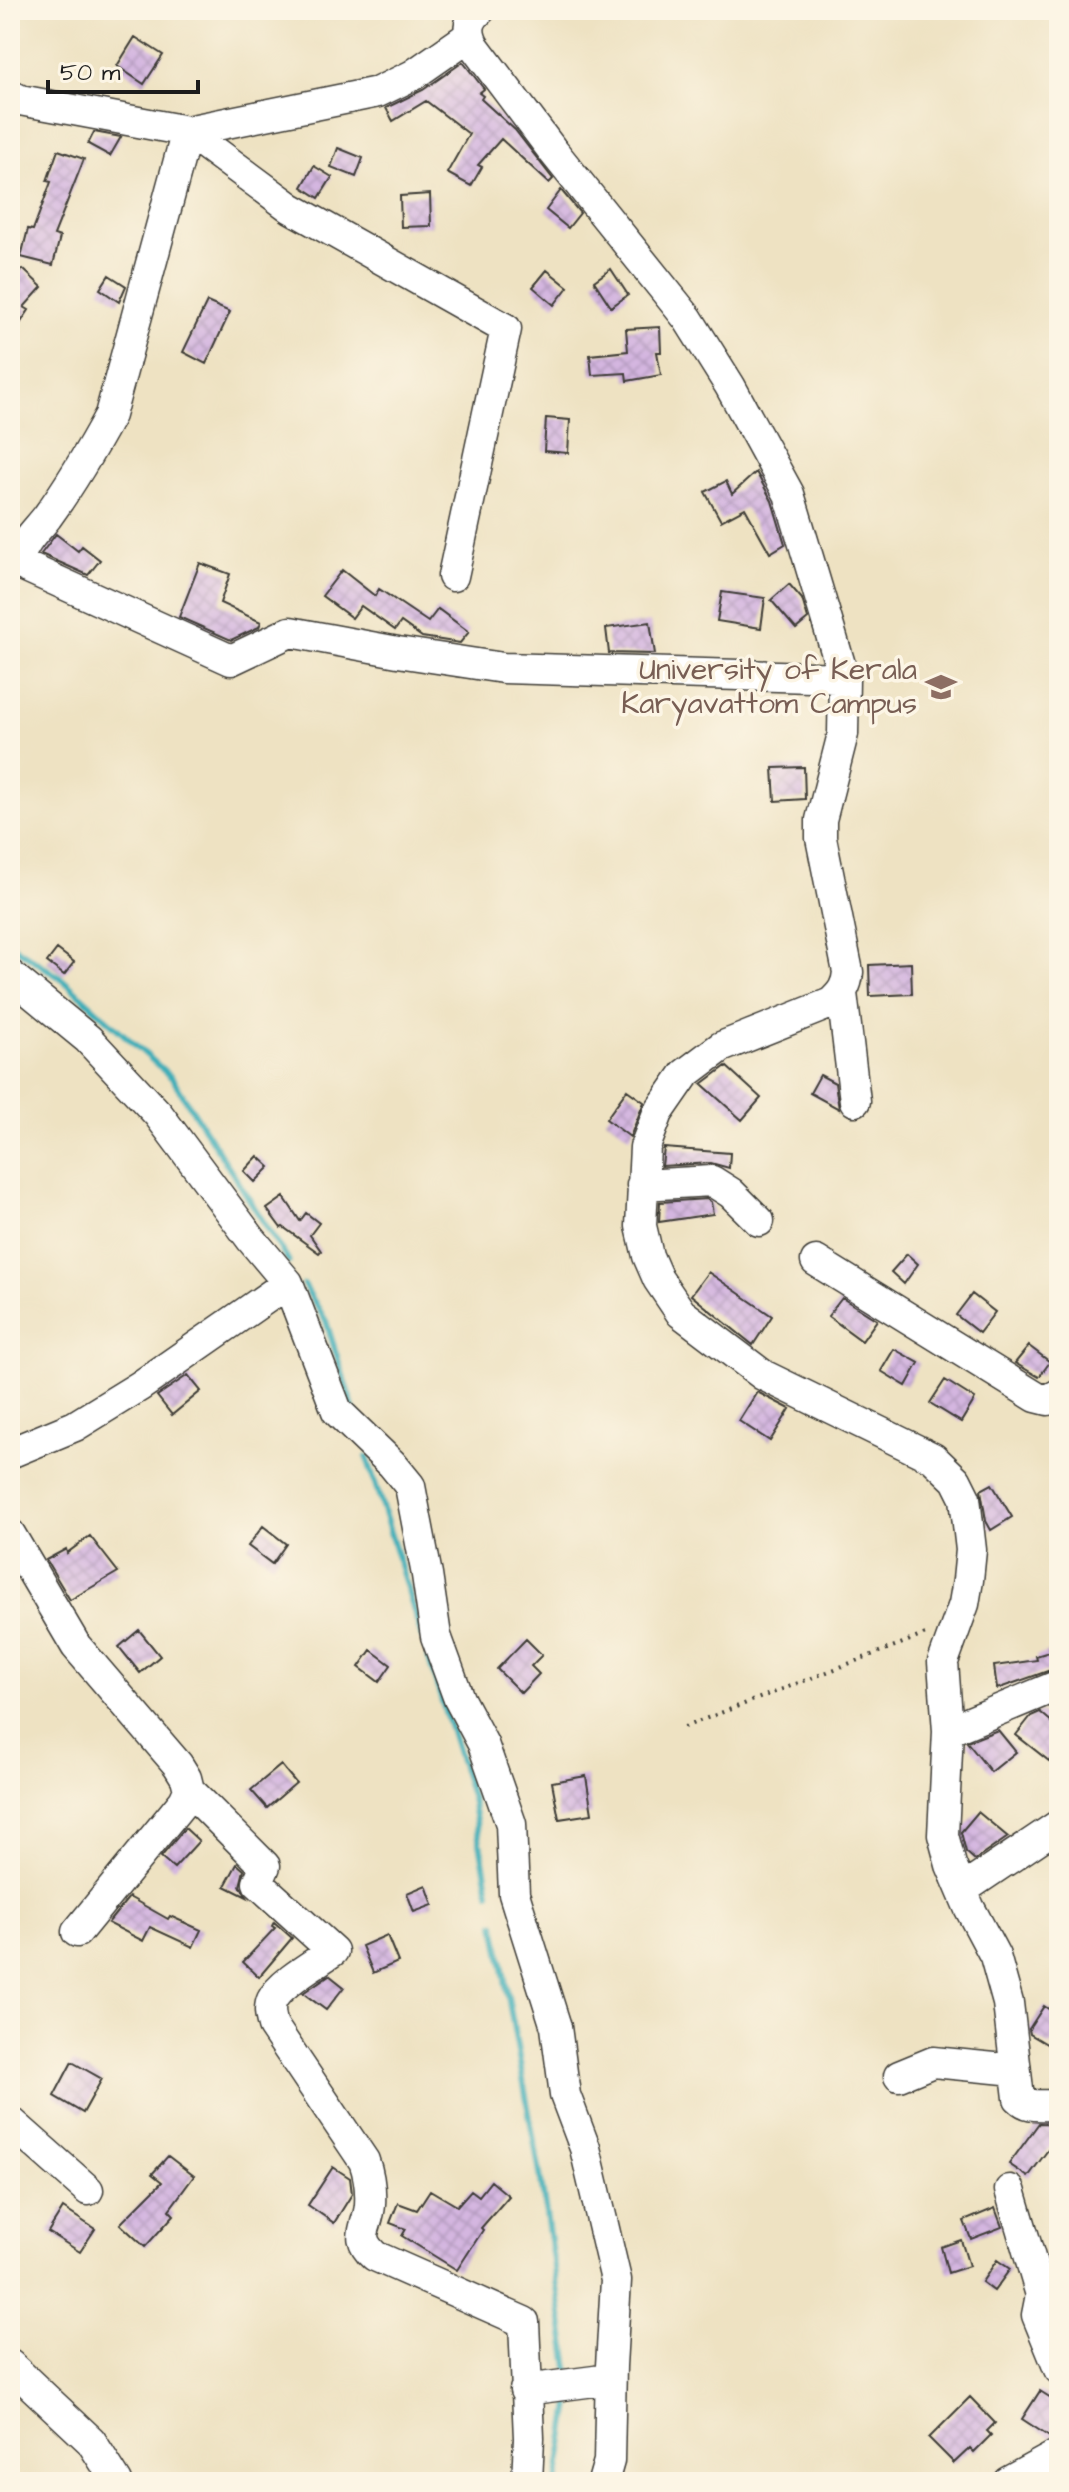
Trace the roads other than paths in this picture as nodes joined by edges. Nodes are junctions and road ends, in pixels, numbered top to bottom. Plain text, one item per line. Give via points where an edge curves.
1 (475, 23) edge
2 (10, 95) edge
3 (187, 131) junction
4 (453, 576) dead end
5 (844, 678) junction
6 (10, 975) edge
7 (842, 993) junction
8 (855, 1101) dead end
9 (642, 1185) junction
10 (759, 1221) dead end
11 (816, 1261) dead end
12 (288, 1283) junction
13 (1059, 1394) edge
14 (10, 1453) edge
15 (10, 1534) edge
16 (1059, 1685) edge
17 (948, 1731) junction
18 (189, 1790) junction
19 (1059, 1825) edge
20 (962, 1890) junction
21 (77, 1932) dead end
22 (1015, 2070) junction
23 (899, 2076) dead end
24 (1059, 2106) edge
25 (10, 2121) edge
26 (88, 2190) dead end
27 (1010, 2190) dead end
28 (1050, 2286) edge
29 (10, 2365) edge
30 (1059, 2369) edge
31 (584, 2384) junction
32 (525, 2390) junction
33 (1059, 2454) edge
34 (117, 2482) edge
35 (527, 2482) edge
36 (603, 2482) edge
37 (1008, 2482) edge

1 - 3 street via 413,75 378,92
1 - 5 street via 484,60 688,319 730,386 789,494
2 - 3 street
3 - 4 street via 291,208 506,329
3 - 5 street via 110,415 91,452 22,546 19,558 24,566 231,660 290,632 503,668
5 - 7 street via 843,734 821,820 848,972
6 - 12 street via 88,1039 158,1114
7 - 8 street
7 - 9 street via 831,1003 721,1047 685,1074 658,1113 645,1147
9 - 10 street via 712,1181
9 - 17 street via 641,1226 648,1256 681,1313 763,1375 921,1451 956,1480 965,1498 971,1550 964,1604 943,1662
11 - 13 street via 1036,1397 1048,1400
12 - 14 street via 75,1426
12 - 31 street via 337,1411 410,1486 436,1636 511,1824 514,1894 556,2027 565,2095 585,2148 616,2280
15 - 18 street via 76,1646 178,1765
16 - 17 street
17 - 20 street via 943,1835
18 - 21 street
18 - 32 street via 265,1866 258,1883 333,1951 283,1986 272,2000 270,2015 364,2161 370,2191 362,2235 365,2247 524,2322
19 - 20 street
20 - 22 street via 995,1956 1008,2003
22 - 23 street via 933,2062
22 - 24 street via 1019,2098 1025,2104
25 - 26 street
27 - 28 street
28 - 30 street via 1037,2315
29 - 34 street via 91,2441
31 - 32 street
31 - 36 street via 609,2461
32 - 35 street
33 - 37 street

